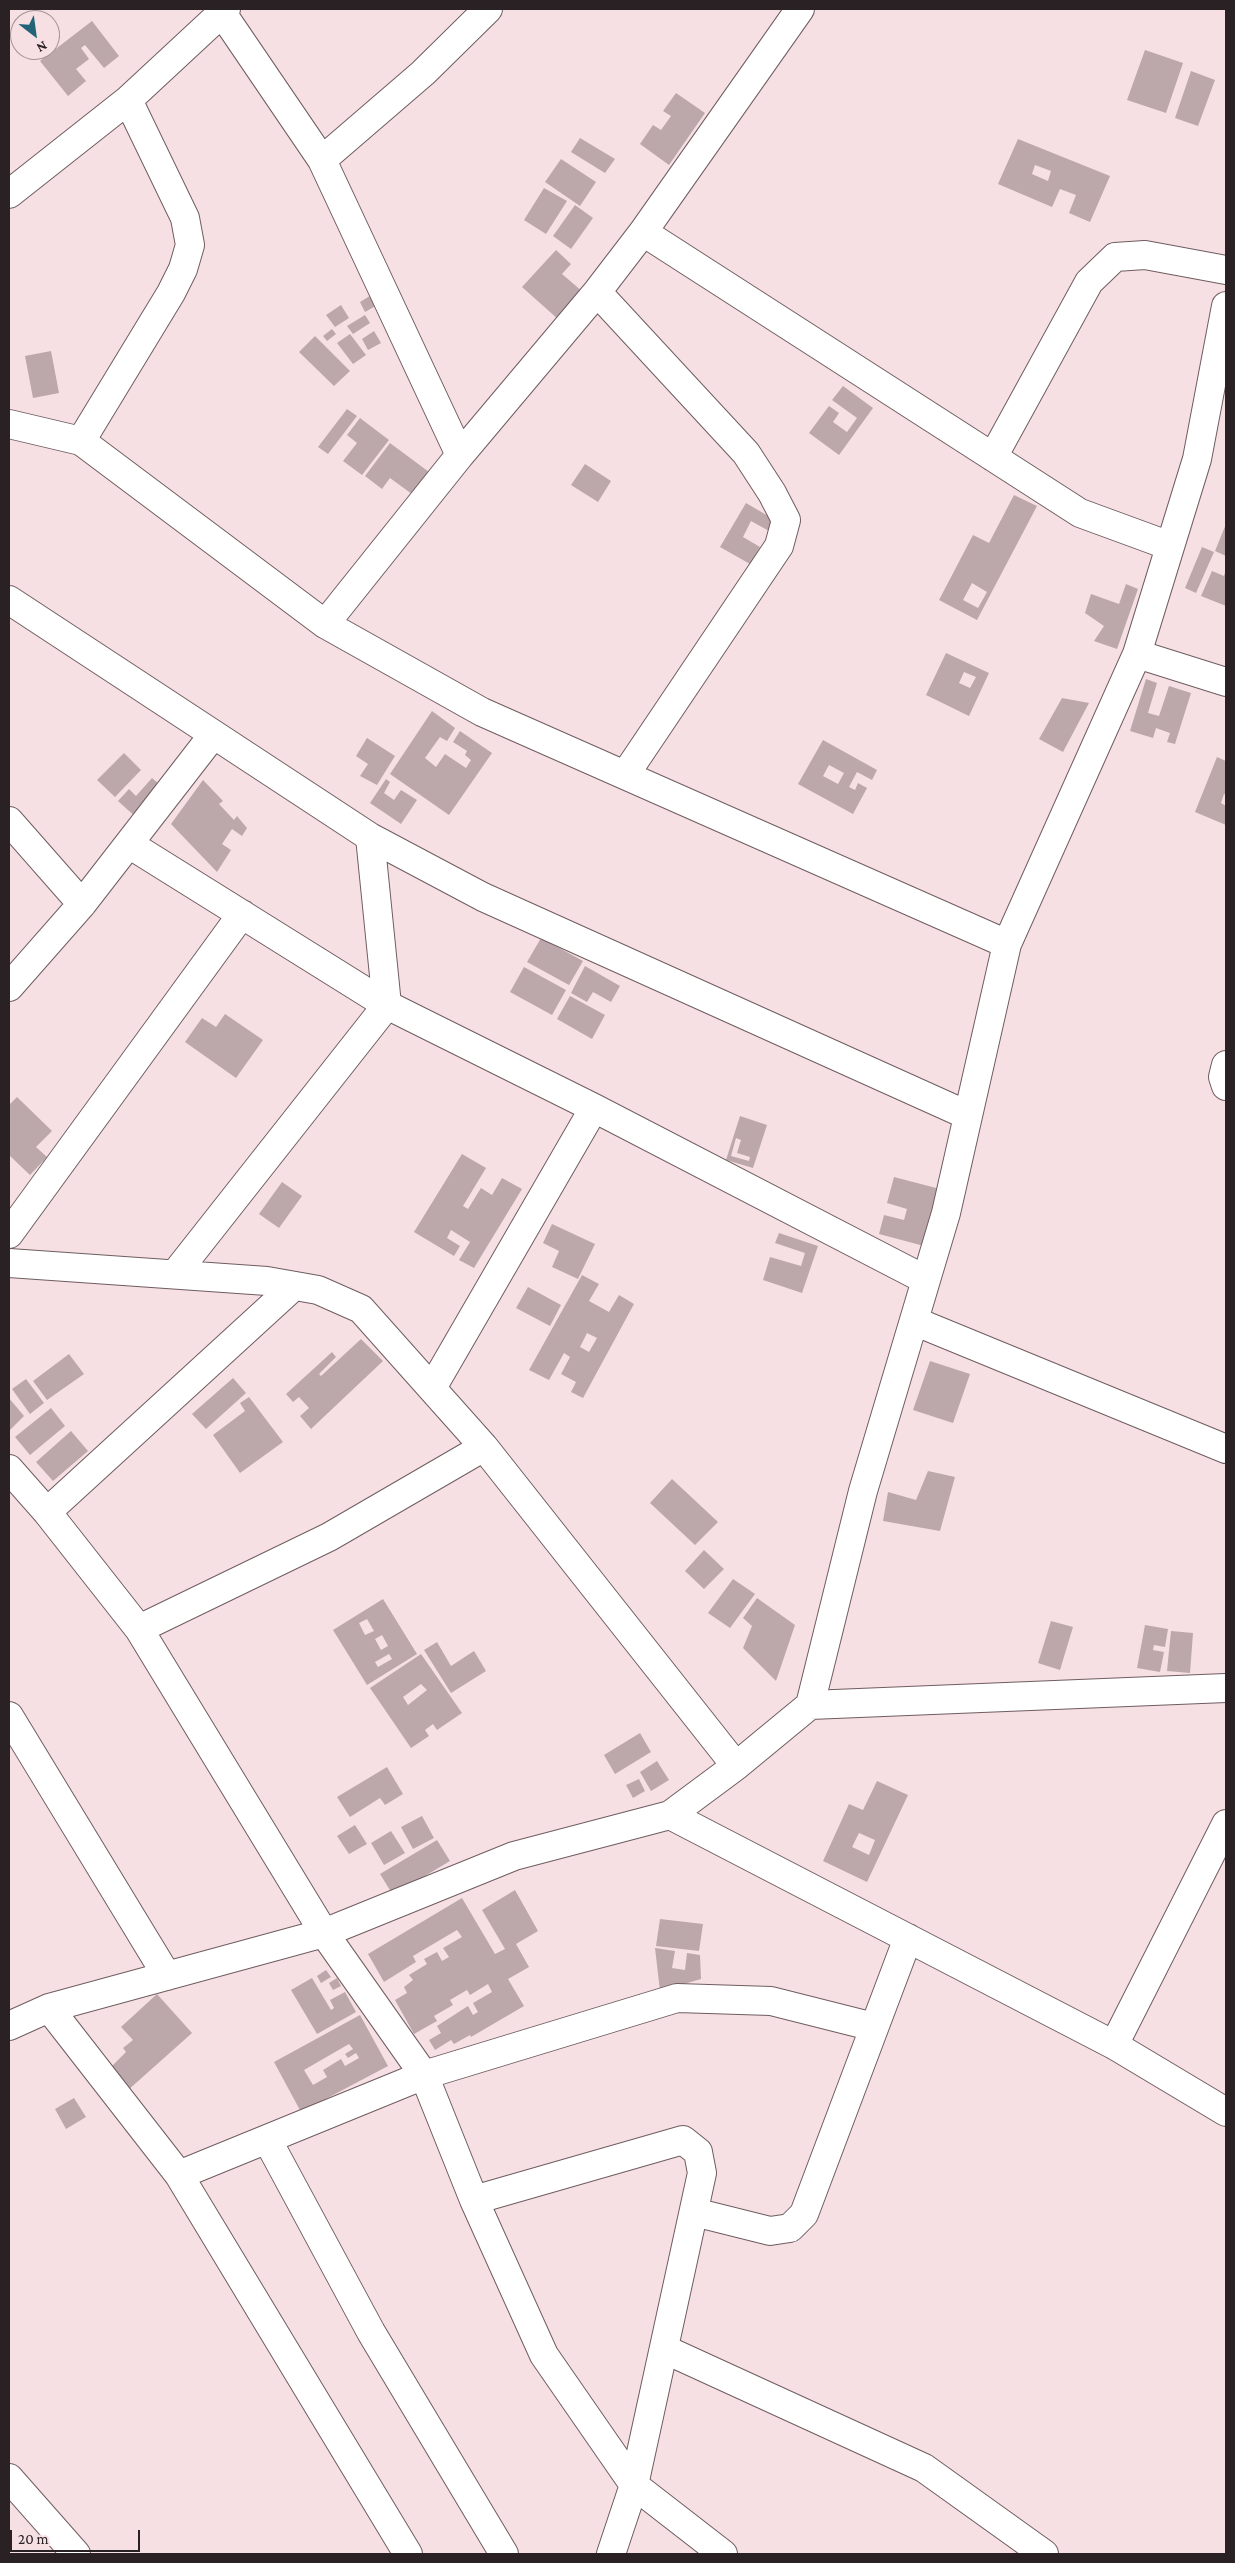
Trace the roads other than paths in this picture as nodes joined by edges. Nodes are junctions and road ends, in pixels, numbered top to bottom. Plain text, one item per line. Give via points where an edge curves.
1 (488, 9) edge
2 (800, 9) edge
3 (224, 11) edge
4 (128, 100) junction
5 (322, 160) junction
6 (13, 183) edge
7 (643, 232) junction
8 (1226, 270) edge
9 (597, 292) junction
10 (1226, 306) edge
11 (1220, 375) edge
12 (9, 424) edge
13 (81, 441) junction
14 (460, 455) junction
15 (993, 457) junction
16 (1170, 546) junction
17 (9, 600) edge
18 (325, 624) junction
19 (1137, 654) junction
20 (1226, 682) edge
21 (213, 735) junction
22 (625, 775) junction
23 (9, 821) edge
24 (370, 837) junction
25 (129, 844) junction
26 (82, 904) junction
27 (242, 914) junction
28 (1007, 944) junction
29 (9, 987) edge
30 (387, 1005) junction
31 (1226, 1065) edge
32 (1226, 1086) edge
33 (594, 1108) junction
34 (967, 1116) junction
35 (9, 1234) edge
36 (9, 1263) edge
37 (175, 1274) junction
38 (926, 1280) junction
39 (294, 1286) junction
40 (914, 1321) junction
41 (432, 1388) junction
42 (484, 1447) junction
43 (1226, 1449) edge
44 (9, 1469) edge
45 (47, 1512) junction
46 (139, 1628) junction
47 (1226, 1688) edge
48 (810, 1705) junction
49 (9, 1716) edge
50 (736, 1766) junction
51 (670, 1815) junction
52 (1226, 1824) edge
53 (324, 1933) junction
54 (908, 1938) junction
55 (167, 1976) junction
56 (49, 2008) junction
57 (9, 2026) edge
58 (874, 2027) junction
59 (1114, 2045) junction
60 (424, 2075) junction
61 (1226, 2112) edge
62 (267, 2139) junction
63 (179, 2175) junction
64 (474, 2200) junction
65 (694, 2212) junction
66 (664, 2349) junction
67 (9, 2478) edge
68 (634, 2485) junction
69 (76, 2554) edge
70 (408, 2554) edge
71 (504, 2554) edge
72 (611, 2554) edge
73 (723, 2554) edge
74 (1044, 2554) edge

1 - 5 street via 423,73
2 - 7 street
3 - 4 street
3 - 5 street
4 - 6 street
4 - 13 street via 185,218 190,244 183,269 171,293
5 - 14 street
7 - 9 street
7 - 15 street
8 - 15 street via 1145,255 1115,257 1089,282
9 - 14 street
9 - 22 street via 746,453 786,520 779,546
10 - 11 street
11 - 16 street
12 - 13 street
13 - 18 street
14 - 18 street
15 - 16 street via 1080,514
16 - 19 street
17 - 21 street
18 - 22 street via 482,712
19 - 20 street
19 - 28 street
21 - 24 street
21 - 25 street
22 - 28 street
23 - 26 street
24 - 30 street
24 - 34 street via 483,897
25 - 26 street
25 - 27 street
26 - 29 street
27 - 30 street
27 - 35 street
28 - 34 street
30 - 33 street
30 - 37 street
31 - 32 street via 1223,1077
33 - 38 street
33 - 41 street
34 - 38 street via 946,1213
36 - 37 street
37 - 39 street
38 - 40 street
39 - 41 street via 318,1290 361,1309
39 - 45 street
40 - 43 street
40 - 48 street via 863,1491
41 - 42 street
42 - 46 street via 329,1537
42 - 50 street
44 - 45 street
45 - 46 street
46 - 53 street
47 - 48 street
48 - 50 street
49 - 55 street
50 - 51 street
51 - 53 street via 514,1856
51 - 54 street
52 - 59 street
53 - 55 street
53 - 60 street
54 - 58 street
54 - 59 street
55 - 56 street
56 - 57 street
56 - 63 street
58 - 60 street via 771,2001 677,1998
58 - 65 street via 804,2214 790,2228 770,2231
59 - 61 street
60 - 62 street
60 - 64 street
62 - 63 street
62 - 71 street via 371,2332
63 - 70 street
64 - 65 street via 683,2140 698,2152 702,2173
64 - 68 street via 544,2355
65 - 66 street
66 - 68 street
66 - 74 street via 924,2468
67 - 69 street
68 - 72 street
68 - 73 street

